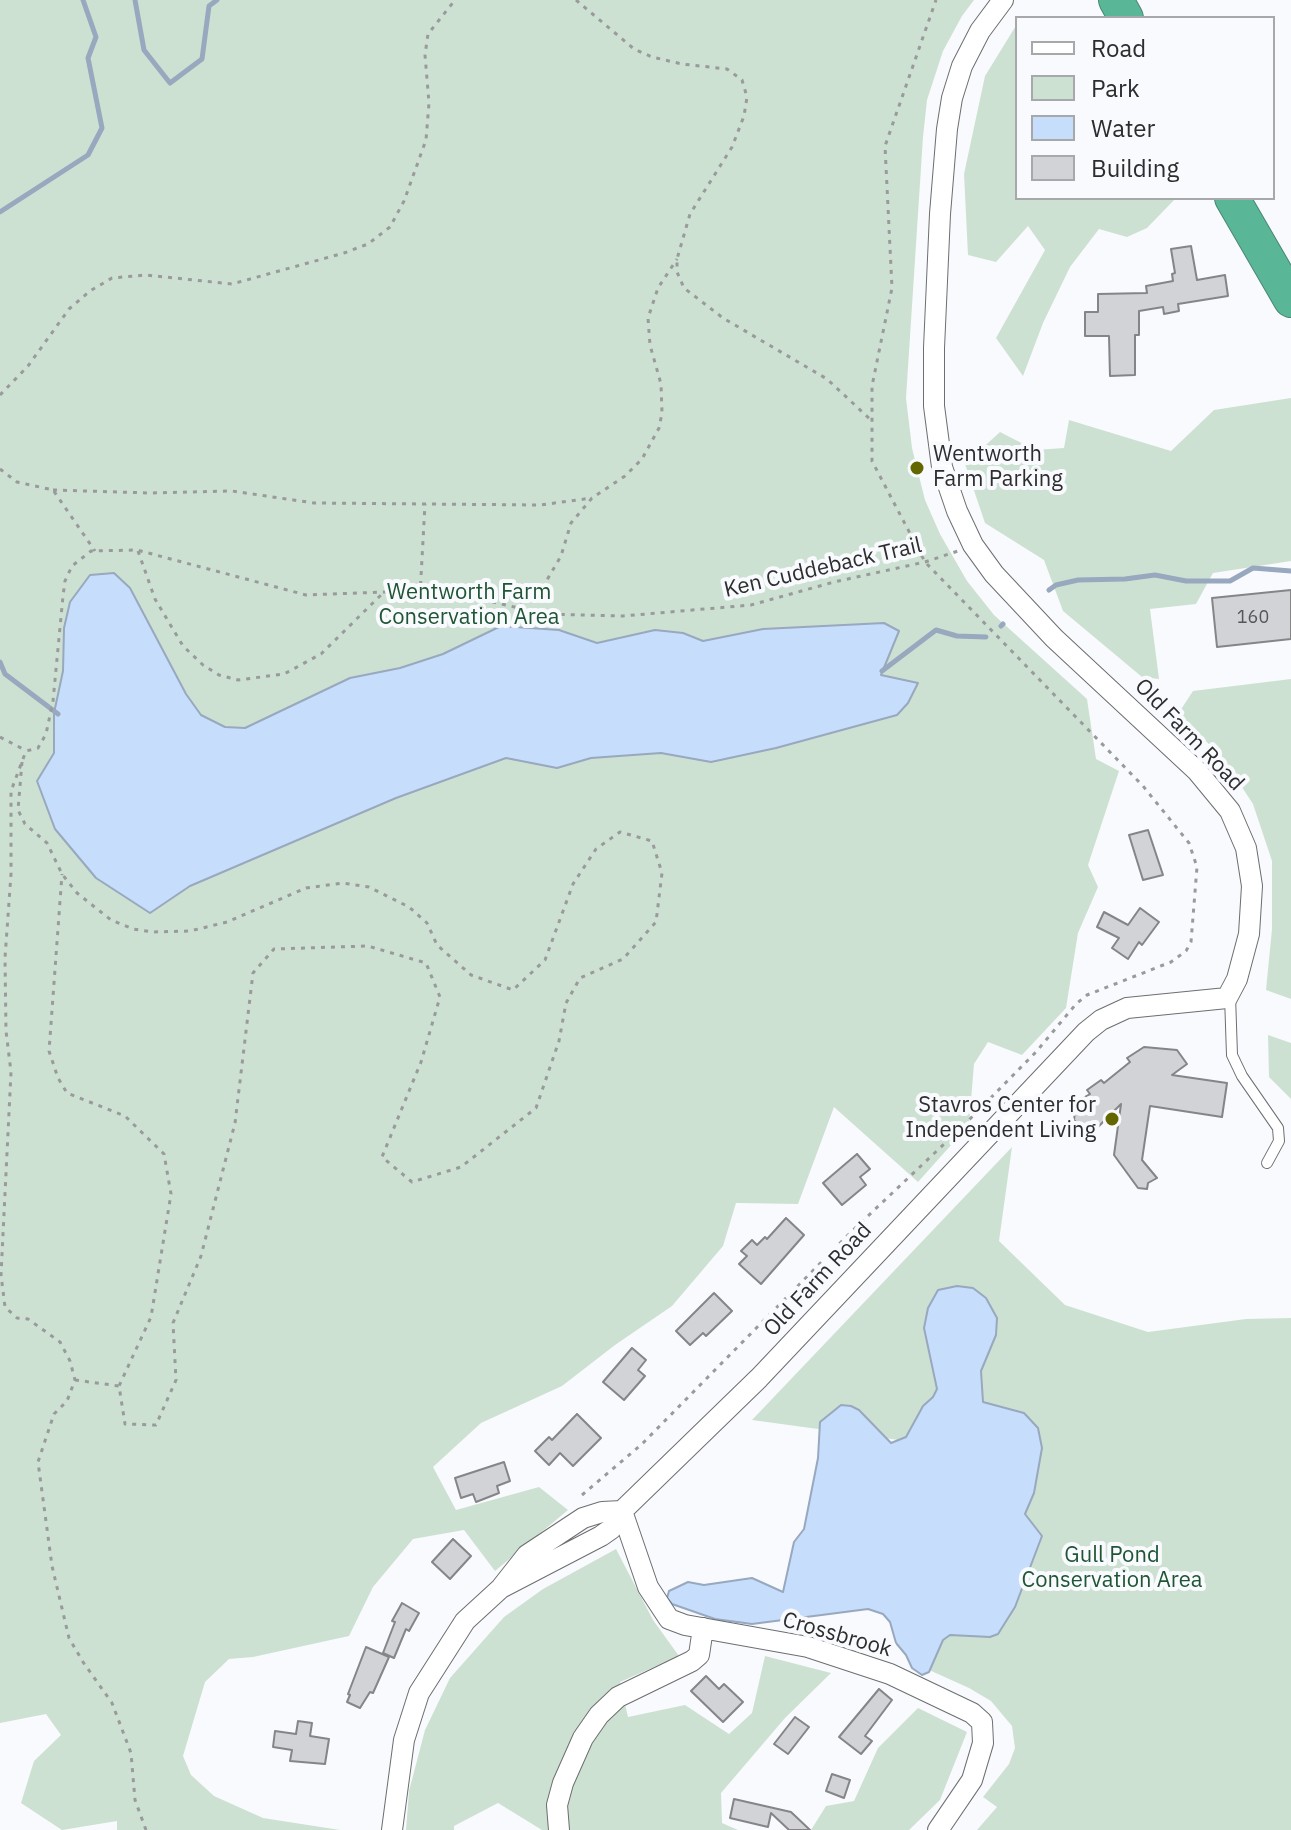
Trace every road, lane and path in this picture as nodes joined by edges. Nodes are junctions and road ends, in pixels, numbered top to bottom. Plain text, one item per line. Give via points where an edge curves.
1 (455, 0) edge
2 (576, 0) edge
3 (936, 0) edge
4 (1003, 0) edge
5 (1233, 200) edge
6 (677, 259) junction
7 (1291, 300) edge
8 (0, 395) edge
9 (872, 421) junction
10 (0, 469) edge
11 (53, 490) junction
12 (592, 498) junction
13 (425, 504) junction
14 (973, 545) junction
15 (137, 550) junction
16 (93, 551) junction
17 (925, 562) junction
18 (384, 592) junction
19 (420, 595) junction
20 (519, 607) junction
21 (0, 737) edge
22 (26, 751) junction
23 (22, 762) junction
24 (62, 874) junction
25 (1230, 996) junction
26 (1267, 1163) dead end
27 (2, 1308) edge
28 (75, 1380) junction
29 (119, 1386) junction
30 (582, 1495) dead end
31 (622, 1511) junction
32 (703, 1628) junction
33 (146, 1830) edge
34 (392, 1830) edge
35 (559, 1830) edge
36 (938, 1830) edge

1 - 8 path via 428,34 426,140 390,227 356,249 232,284 146,275 112,278 69,309
2 - 6 path via 634,49 682,64 727,69 742,80 747,97 744,116 732,147 690,214
3 - 9 path via 885,146 892,288 872,386
4 - 14 street, Old Farm Road via 970,49 954,88 940,214 936,428 942,467
5 - 7 highway
6 - 9 path via 684,288 723,318 827,379
6 - 12 path via 658,288 648,318 661,384 659,428 642,459
9 - 17 path via 872,461
10 - 11 path via 17,482
11 - 13 path via 232,491 314,503
11 - 16 path
12 - 13 path via 540,505
12 - 20 path via 571,523 561,556 544,585
13 - 19 path
14 - 17 path, Ken Cuddeback Trail
14 - 25 street, Old Farm Road via 1021,605 1197,771 1230,811 1246,848 1252,886 1249,934
15 - 16 path, Ken Cuddeback Trail
15 - 18 path, Ken Cuddeback Trail via 306,595
15 - 18 path via 155,599 183,646 219,675 238,680 284,674 321,654
16 - 22 path via 72,566 65,581 46,734 38,748
17 - 20 path, Ken Cuddeback Trail via 751,605 623,616 544,614
17 - 30 path via 1143,786 1189,843 1197,867 1191,942 1171,962 1076,1004 949,1140 642,1444
18 - 19 path, Ken Cuddeback Trail
19 - 20 path, Ken Cuddeback Trail via 472,597
21 - 22 path
22 - 23 path
23 - 24 path via 18,810 47,843
23 - 27 path via 11,791 5,958 11,1072
24 - 29 path via 49,1051 58,1078 67,1093 125,1116 164,1154 171,1194 151,1317
24 - 29 path via 111,920 153,932 227,922 306,888 343,883 369,887 409,907 427,923 437,945 471,975 513,990 545,960 573,884 596,849 620,832 652,841 662,873 656,922 623,959 580,978 566,1003 536,1108 461,1167 412,1182 382,1157 421,1062 440,997 426,963 368,946 274,949 253,973 235,1123 201,1256 173,1323 176,1380 156,1425 125,1424
25 - 26 lane via 1232,1055 1278,1128 1279,1141
25 - 31 street, Old Farm Road via 1127,1008 1086,1032 759,1378
27 - 28 path via 60,1342
28 - 29 path
28 - 33 path via 67,1401 54,1414 38,1462 52,1566 69,1638 112,1703 131,1753 135,1800
31 - 32 street, Crossbrook via 660,1608 669,1619
31 - 34 street, Old Farm Road via 611,1529 501,1588 465,1621 419,1693 404,1740
32 - 35 street via 699,1655 692,1661 618,1697 599,1715 563,1783 557,1805
32 - 36 street, Crossbrook via 808,1647 890,1674 972,1713 984,1733 972,1780

